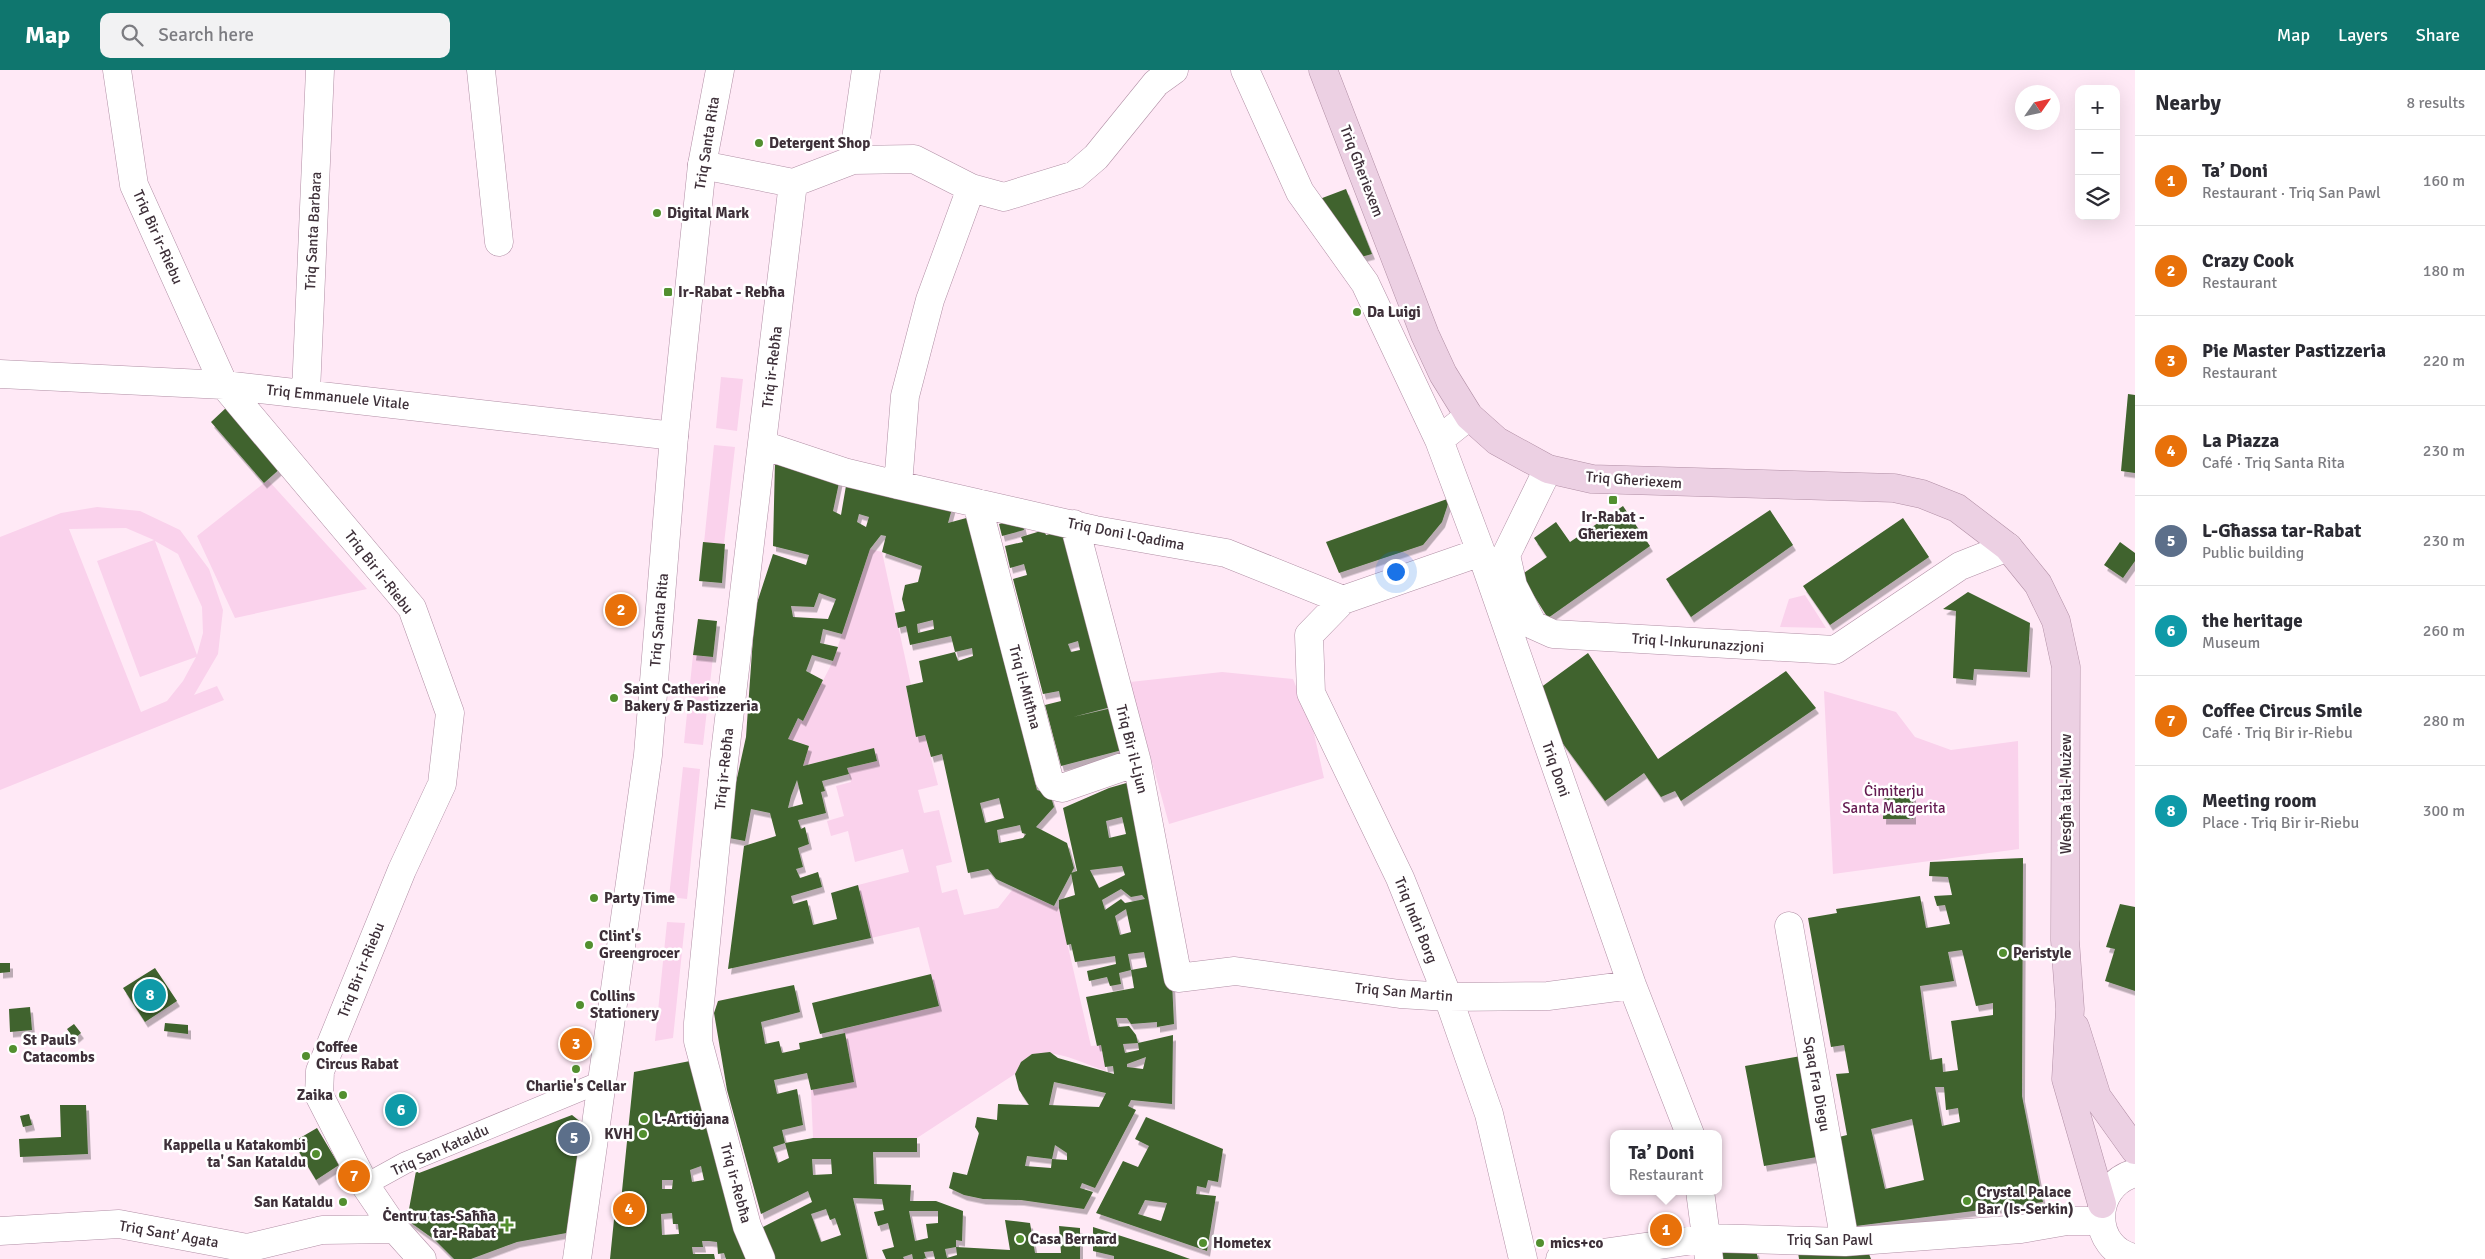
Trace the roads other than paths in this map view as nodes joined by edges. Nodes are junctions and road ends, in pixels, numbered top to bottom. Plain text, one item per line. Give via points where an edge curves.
1 (117, 70) edge
2 (320, 70) edge
3 (480, 70) edge
4 (720, 70) edge
5 (866, 70) edge
6 (1174, 70) edge
7 (1245, 70) edge
8 (1323, 70) edge
9 (853, 160) junction
10 (702, 165) junction
11 (794, 183) junction
12 (971, 188) junction
13 (500, 242) dead end
14 (0, 374) edge
15 (224, 385) junction
16 (306, 392) junction
17 (1469, 416) junction
18 (674, 436) junction
19 (1439, 440) junction
20 (763, 446) junction
21 (1548, 469) junction
22 (898, 485) junction
23 (976, 503) junction
24 (1074, 524) junction
25 (2008, 547) junction
26 (1481, 552) junction
27 (2038, 584) joint
28 (1343, 600) junction
29 (1137, 762) junction
30 (1789, 926) dead end
31 (1178, 978) joint
32 (1632, 985) junction
33 (1448, 997) junction
34 (2070, 1009) junction
35 (603, 1081) junction
36 (1688, 1130) edge
37 (2135, 1150) edge
38 (2135, 1173) edge
39 (365, 1185) junction
40 (1701, 1195) edge
41 (2101, 1213) junction
42 (395, 1229) junction
43 (0, 1231) edge
44 (1845, 1242) junction
45 (1708, 1248) edge
46 (1880, 1249) edge
47 (2131, 1258) edge
48 (422, 1259) edge
49 (577, 1259) edge
50 (761, 1259) edge
51 (1522, 1259) edge
52 (1560, 1259) edge

1 - 15 street, Triq Bir ir-Riebu via 134,184
2 - 16 street, Triq Santa Barbara
3 - 13 street
4 - 10 street, Triq Santa Rita
5 - 9 street
6 - 12 street via 1156,83 1096,157 1075,175 1004,198
7 - 19 street, Triq Doni via 1300,192 1365,283
8 - 17 main road, Triq Għeriexem via 1424,335
9 - 11 street
9 - 12 street via 914,159
10 - 11 street
10 - 18 street, Triq Santa Rita
11 - 20 street, Triq ir-Rebħa
12 - 22 street via 930,300 905,396
14 - 15 street, Triq Emmanuele Vitale
15 - 16 street, Triq Emmanuele Vitale
15 - 39 street, Triq Bir ir-Riebu via 412,608 450,713 442,784 402,870 320,1071 319,1095
16 - 18 street, Triq Emmanuele Vitale
17 - 19 street
17 - 21 main road, Triq Għeriexem via 1497,441
18 - 35 street, Triq Santa Rita via 648,755
19 - 26 street, Triq Doni
20 - 22 street, Triq Doni l-Qadima
20 - 50 street, Triq ir-Rebħa via 724,761 698,1041 748,1226
21 - 25 main road, Triq Għeriexem via 1592,480 1894,488 1922,494 1957,508
21 - 25 street, Triq l-Inkurunazzjoni via 1506,555 1513,586 1533,625 1553,634 1835,650 1960,566
22 - 23 street, Triq Doni l-Qadima
23 - 24 street, Triq Doni l-Qadima
23 - 29 street, Triq il-Mitħna via 1049,779 1054,786 1062,788
24 - 28 street, Triq Doni l-Qadima via 1226,553
24 - 29 street, Triq Bir il-Ljun
25 - 27 main road, Triq Għeriexem
26 - 28 street
26 - 32 street, Triq Doni
27 - 34 main road, Wesgħa tal-Mużew via 2056,621 2066,667 2065,940
28 - 33 street, Triq Indrì Borg via 1309,634 1311,693 1400,878
29 - 31 street, Triq Bir il-Ljun
30 - 44 street, Sqaq Fra Diegu
31 - 33 street, Triq San Martin via 1235,971 1400,994
32 - 33 street, Triq San Martin via 1548,996
32 - 36 street, Triq Doni
33 - 51 street, Triq Indrì Borg via 1489,1114
34 - 37 main road, Wesgħa tal-Mużew via 2096,1097
34 - 41 main road, Wesgħa tal-Mużew via 2066,1079
35 - 39 street, Triq San Kataldu via 405,1163
35 - 49 street, Triq Santa Rita
38 - 41 street via 2115,1182 2106,1193
39 - 42 street
40 - 45 street
41 - 46 street, Triq San Pawl via 2067,1222
41 - 47 street via 2110,1243
42 - 43 street, Triq Sant' Agata via 322,1230 247,1248 119,1224
42 - 48 street
44 - 45 street, Triq San Pawl
44 - 46 street, Triq San Pawl
45 - 52 street, Triq San Pawl

